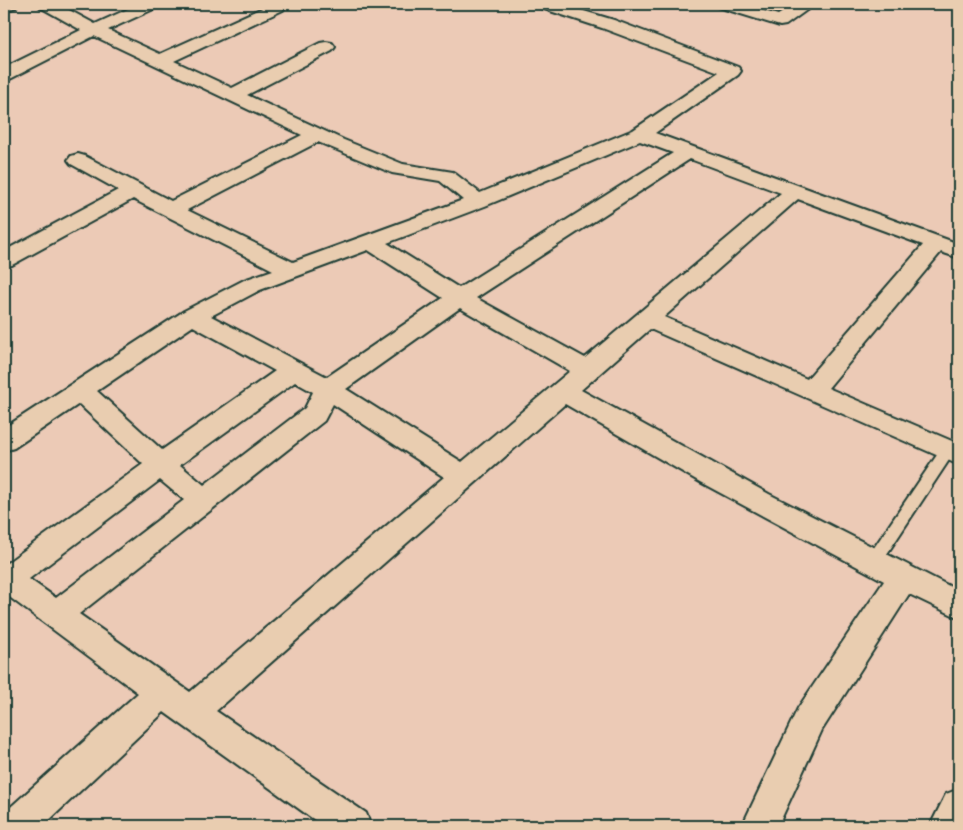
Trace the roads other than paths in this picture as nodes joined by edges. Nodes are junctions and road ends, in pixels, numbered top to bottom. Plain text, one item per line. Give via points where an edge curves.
1 (10, 4) edge
2 (46, 4) edge
3 (152, 4) edge
4 (544, 4) edge
5 (724, 4) edge
6 (808, 4) edge
7 (4, 6) edge
8 (278, 6) dead end
9 (94, 30) junction
10 (326, 47) dead end
11 (159, 61) junction
12 (4, 75) edge
13 (232, 95) junction
14 (640, 134) junction
15 (318, 135) junction
16 (688, 152) junction
17 (78, 160) dead end
18 (132, 191) junction
19 (795, 191) junction
20 (478, 202) junction
21 (172, 209) junction
22 (370, 242) junction
23 (952, 245) edge
24 (4, 260) edge
25 (293, 271) junction
26 (459, 298) junction
27 (192, 316) junction
28 (647, 318) junction
29 (294, 370) junction
30 (587, 370) junction
31 (328, 389) junction
32 (80, 390) junction
33 (812, 390) junction
34 (563, 391) junction
35 (4, 441) edge
36 (956, 447) edge
37 (161, 465) junction
38 (464, 477) junction
39 (203, 500) junction
40 (873, 562) junction
41 (904, 577) junction
42 (6, 578) edge
43 (959, 605) edge
44 (56, 615) junction
45 (162, 692) junction
46 (191, 712) junction
47 (959, 806) edge
48 (17, 826) edge
49 (353, 826) edge
50 (760, 826) edge
51 (948, 826) edge

1 - 7 street
2 - 9 street
3 - 9 street
4 - 14 street via 732,70
5 - 6 street via 780,21
8 - 11 street
9 - 11 street
9 - 12 street
10 - 13 street
11 - 13 street
13 - 15 street
14 - 16 street
14 - 20 street
15 - 20 street via 399,169 446,176
15 - 21 street
16 - 19 street
16 - 26 street
17 - 18 street
18 - 21 street
18 - 24 street
19 - 23 street
19 - 28 street
20 - 22 street
21 - 25 street
22 - 25 street
22 - 26 street
23 - 33 street
25 - 27 street via 252,285
26 - 30 street
26 - 31 street
27 - 29 street
27 - 32 street
28 - 30 street
28 - 33 street
29 - 31 street
29 - 37 street
30 - 34 street
31 - 38 street
31 - 39 street via 315,414
32 - 35 street
32 - 37 street
33 - 36 street
34 - 38 street
34 - 40 street via 656,446
36 - 40 lane
37 - 39 street
37 - 42 street
38 - 46 street
39 - 44 street
40 - 41 street
41 - 43 street
41 - 50 street via 810,719
42 - 44 street
44 - 45 street
45 - 46 street
45 - 48 street
46 - 49 street
47 - 51 street

